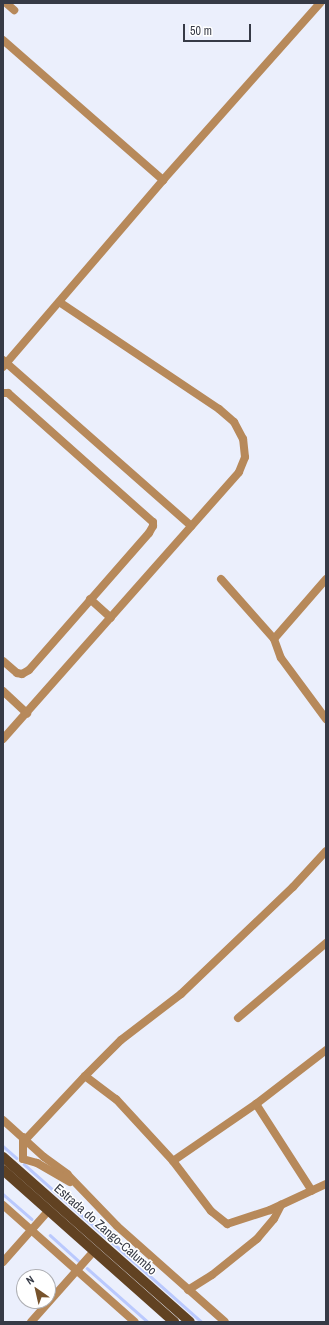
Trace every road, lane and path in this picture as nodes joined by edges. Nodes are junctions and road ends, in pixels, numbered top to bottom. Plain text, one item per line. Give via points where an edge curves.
1 (6, 3) edge
2 (320, 3) edge
3 (14, 10) dead end
4 (3, 40) edge
5 (163, 180) junction
6 (59, 302) junction
7 (4, 363) edge
8 (3, 393) edge
9 (192, 526) junction
10 (221, 578) dead end
11 (326, 579) edge
12 (90, 599) junction
13 (111, 618) junction
14 (274, 639) junction
15 (3, 660) edge
16 (3, 691) edge
17 (27, 713) junction
18 (326, 719) edge
19 (3, 739) edge
20 (326, 851) edge
21 (326, 943) edge
22 (238, 1018) dead end
23 (326, 1050) edge
24 (85, 1076) junction
25 (256, 1104) junction
26 (3, 1120) edge
27 (24, 1138) junction
28 (3, 1157) edge
29 (44, 1157) junction
30 (173, 1160) junction
31 (19, 1163) junction
32 (3, 1170) edge
33 (326, 1184) edge
34 (81, 1188) junction
35 (312, 1190) junction
36 (3, 1205) edge
37 (281, 1205) junction
38 (49, 1210) junction
39 (32, 1230) junction
40 (94, 1251) junction
41 (3, 1262) edge
42 (77, 1270) junction
43 (188, 1290) junction
44 (31, 1322) edge
45 (135, 1322) edge
46 (174, 1322) edge
47 (190, 1322) edge
48 (225, 1322) edge

1 - 3 street
2 - 5 street
4 - 5 street
5 - 6 street
6 - 7 street
6 - 9 street via 219,409 234,422 243,439 245,458 239,472
7 - 9 street
8 - 12 street via 8,393 153,522 149,533
9 - 13 street
10 - 14 street
11 - 14 street
12 - 13 street
12 - 15 street via 29,670 22,674
13 - 17 street
14 - 18 street via 281,658
16 - 17 street
17 - 19 street
20 - 24 street via 293,887 181,994 121,1040
21 - 22 street
23 - 25 street
24 - 27 street
24 - 30 street via 116,1099
25 - 30 street
25 - 35 street
26 - 27 street
27 - 29 street
27 - 31 street
28 - 31 main road, Estrada do Zango-Calumbo
29 - 31 street
29 - 34 street
30 - 37 street via 211,1211 227,1224
31 - 34 street via 37,1163
31 - 47 main road, Estrada do Zango-Calumbo
32 - 38 main road, Estrada do Zango-Calumbo
33 - 35 street
34 - 43 street via 117,1226
35 - 37 street
36 - 39 street
37 - 43 street via 274,1219 257,1239 212,1275
38 - 39 street
38 - 40 main road, Estrada do Zango-Calumbo
39 - 41 street
39 - 42 street
40 - 42 street
40 - 46 main road, Estrada do Zango-Calumbo
42 - 44 street
42 - 45 street
43 - 48 street

